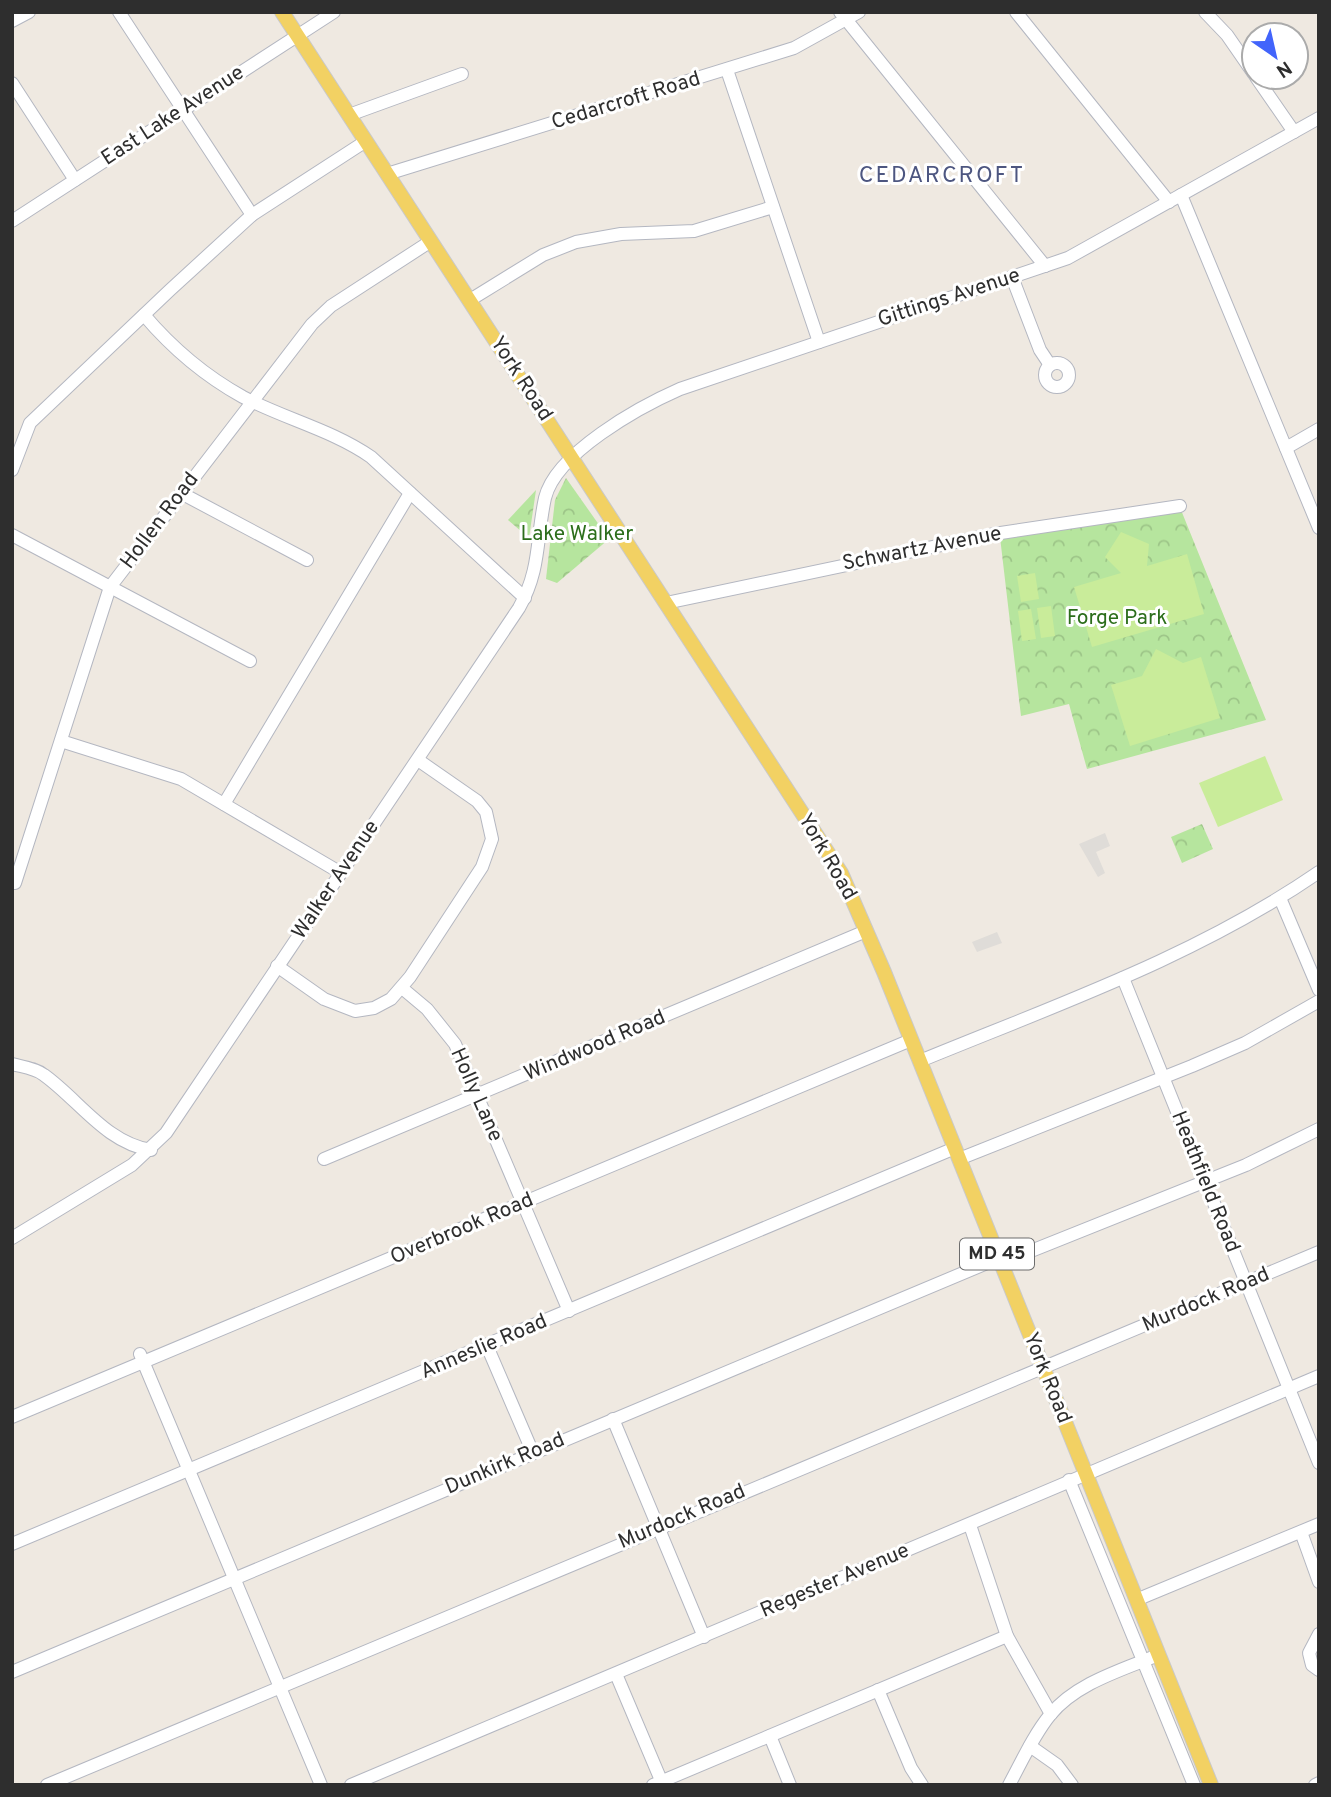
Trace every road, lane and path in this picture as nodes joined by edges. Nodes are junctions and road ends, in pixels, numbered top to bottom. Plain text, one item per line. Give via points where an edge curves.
1 (29, 12) edge
2 (120, 12) edge
3 (282, 12) edge
4 (334, 12) edge
5 (859, 12) edge
6 (1016, 12) edge
7 (1205, 12) edge
8 (842, 16) edge
9 (12, 21) edge
10 (297, 36) junction
11 (1240, 54) edge
12 (727, 70) junction
13 (462, 74) dead end
14 (12, 83) edge
15 (1266, 91) edge
16 (183, 110) junction
17 (349, 115) junction
18 (1319, 118) edge
19 (1294, 132) junction
20 (366, 141) junction
21 (387, 174) junction
22 (75, 180) junction
23 (1181, 195) junction
24 (1169, 202) junction
25 (773, 207) junction
26 (252, 215) junction
27 (12, 221) edge
28 (431, 241) junction
29 (1045, 266) junction
30 (1012, 277) junction
31 (470, 300) junction
32 (144, 314) junction
33 (819, 342) junction
34 (1050, 365) dead end
35 (252, 401) junction
36 (1319, 429) edge
37 (1286, 448) junction
38 (570, 456) junction
39 (12, 470) edge
40 (181, 493) junction
41 (410, 493) junction
42 (1180, 506) dead end
43 (1319, 528) edge
44 (12, 535) edge
45 (307, 560) dead end
46 (110, 587) junction
47 (524, 598) junction
48 (666, 603) junction
49 (250, 661) dead end
50 (61, 741) junction
51 (418, 760) junction
52 (224, 804) junction
53 (1319, 872) edge
54 (341, 873) junction
55 (15, 883) dead end
56 (1280, 898) junction
57 (866, 931) junction
58 (277, 966) junction
59 (1123, 978) junction
60 (402, 988) junction
61 (1319, 990) edge
62 (1319, 1001) edge
63 (911, 1040) junction
64 (920, 1061) junction
65 (12, 1065) edge
66 (1163, 1078) junction
67 (477, 1096) junction
68 (1319, 1129) edge
69 (151, 1150) junction
70 (957, 1154) junction
71 (324, 1159) dead end
72 (1205, 1181) junction
73 (523, 1203) junction
74 (12, 1238) edge
75 (1319, 1252) edge
76 (1000, 1260) junction
77 (1246, 1283) junction
78 (569, 1311) junction
79 (487, 1346) junction
80 (142, 1359) junction
81 (1042, 1366) junction
82 (1319, 1376) edge
83 (1289, 1390) junction
84 (12, 1417) edge
85 (613, 1419) junction
86 (533, 1453) junction
87 (1319, 1463) edge
88 (189, 1470) junction
89 (1085, 1473) junction
90 (1069, 1480) junction
91 (1319, 1524) edge
92 (970, 1525) junction
93 (659, 1527) junction
94 (1301, 1532) junction
95 (12, 1544) edge
96 (234, 1578) junction
97 (1319, 1581) edge
98 (1136, 1600) junction
99 (1319, 1634) edge
100 (1007, 1636) junction
101 (704, 1637) junction
102 (1158, 1655) junction
103 (1143, 1661) junction
104 (1319, 1670) edge
105 (12, 1672) edge
106 (616, 1674) junction
107 (280, 1687) junction
108 (878, 1690) junction
109 (1051, 1714) junction
110 (770, 1736) junction
111 (1030, 1746) junction
112 (659, 1784) edge
113 (47, 1785) edge
114 (321, 1785) edge
115 (351, 1785) edge
116 (790, 1785) edge
117 (922, 1785) edge
118 (1009, 1785) edge
119 (1072, 1785) edge
120 (1194, 1785) edge
121 (1211, 1785) edge

1 - 9 street
2 - 16 street
3 - 10 main road, York Road
4 - 10 street, East Lake Avenue
5 - 8 street, Cedarcroft Road
6 - 24 street
7 - 11 street
8 - 12 street, Cedarcroft Road via 794,48
8 - 29 street
10 - 16 street, East Lake Avenue
10 - 17 main road, York Road
12 - 21 street, Cedarcroft Road
12 - 25 street
13 - 17 street
14 - 22 street
15 - 19 street
16 - 22 street, East Lake Avenue
16 - 26 street
17 - 20 main road, York Road
18 - 19 street, Gittings Avenue
19 - 23 street, Gittings Avenue
20 - 21 main road, York Road
20 - 26 street
21 - 28 main road, York Road
22 - 27 street, East Lake Avenue
23 - 24 street, Gittings Avenue
23 - 37 street
24 - 29 street, Gittings Avenue via 1080,252
25 - 31 street via 694,231 621,234 576,242 543,255
25 - 33 street
26 - 32 street
28 - 31 main road, York Road
28 - 35 street, Hollen Road via 325,311
29 - 30 street, Gittings Avenue
30 - 33 street, Gittings Avenue
30 - 34 street
31 - 38 main road, York Road
32 - 35 street via 189,361
32 - 39 street via 30,423
33 - 38 street, Gittings Avenue via 661,397
35 - 40 street, Hollen Road
35 - 41 street via 356,448
36 - 37 street
37 - 43 street
38 - 47 street, Walker Avenue via 547,491 536,569
38 - 48 main road, York Road
40 - 45 street
40 - 46 street, Hollen Road
41 - 47 street
41 - 52 street
42 - 48 street, Schwartz Avenue via 994,534
44 - 46 street
46 - 49 street
46 - 50 street, Hollen Road
47 - 51 street, Walker Avenue
48 - 57 main road, York Road / MD 45 via 838,868
50 - 52 street via 165,773
50 - 55 street, Hollen Road
51 - 54 street, Walker Avenue
51 - 60 street via 477,801 486,813 492,839 482,867
52 - 54 street
53 - 56 street
54 - 58 street, Walker Avenue
56 - 59 street via 1212,937
56 - 61 street
57 - 63 main road, York Road / MD 45
57 - 67 street, Windwood Road
58 - 60 street via 324,999 355,1011 381,1005
58 - 69 street, Walker Avenue
59 - 64 street
59 - 66 street, Heathfield Road
60 - 67 street, Holly Lane via 427,1009 455,1044
62 - 66 street, Anneslie Road via 1245,1042
63 - 64 main road, York Road / MD 45
63 - 73 street, Overbrook Road
64 - 70 main road, York Road / MD 45
65 - 69 street via 42,1073 111,1134
66 - 70 street, Anneslie Road
66 - 72 street, Heathfield Road
67 - 71 street, Windwood Road
67 - 73 street, Holly Lane
68 - 72 street, Dunkirk Road
69 - 74 street, Walker Avenue
70 - 76 main road, York Road / MD 45
70 - 78 street, Anneslie Road
72 - 76 street, Dunkirk Road
72 - 77 street, Heathfield Road
73 - 78 street, Holly Lane
73 - 80 street, Overbrook Road
75 - 77 street, Murdock Road
76 - 81 main road, York Road / MD 45
76 - 85 street, Dunkirk Road
77 - 81 street, Murdock Road
77 - 83 street, Heathfield Road
78 - 79 street, Anneslie Road
79 - 86 street
79 - 88 street, Anneslie Road
80 - 84 street, Overbrook Road
80 - 88 street
81 - 89 main road, York Road / MD 45
81 - 93 street, Murdock Road
82 - 83 street, Regester Avenue
83 - 87 street, Heathfield Road
83 - 89 street, Regester Avenue
85 - 86 street, Dunkirk Road
85 - 93 street
86 - 96 street, Dunkirk Road
88 - 95 street, Anneslie Road
88 - 96 street
89 - 90 street, Regester Avenue
89 - 98 main road, York Road / MD 45
90 - 92 street, Regester Avenue
90 - 103 street
91 - 94 street
92 - 100 street
92 - 101 street, Regester Avenue
93 - 101 street
93 - 107 street, Murdock Road
94 - 97 street
94 - 98 street
96 - 105 street, Dunkirk Road
96 - 107 street
98 - 102 main road, York Road / MD 45
99 - 104 street via 1309,1653
100 - 108 street
100 - 109 street
101 - 106 street, Regester Avenue
102 - 103 street
102 - 121 main road, York Road / MD 45
103 - 109 street via 1080,1690
103 - 120 street
106 - 112 street
106 - 115 street, Regester Avenue
107 - 113 street, Murdock Road
107 - 114 street
108 - 110 street
108 - 117 street
109 - 111 street
110 - 112 street
110 - 116 street
111 - 118 street
111 - 119 street via 1057,1765

